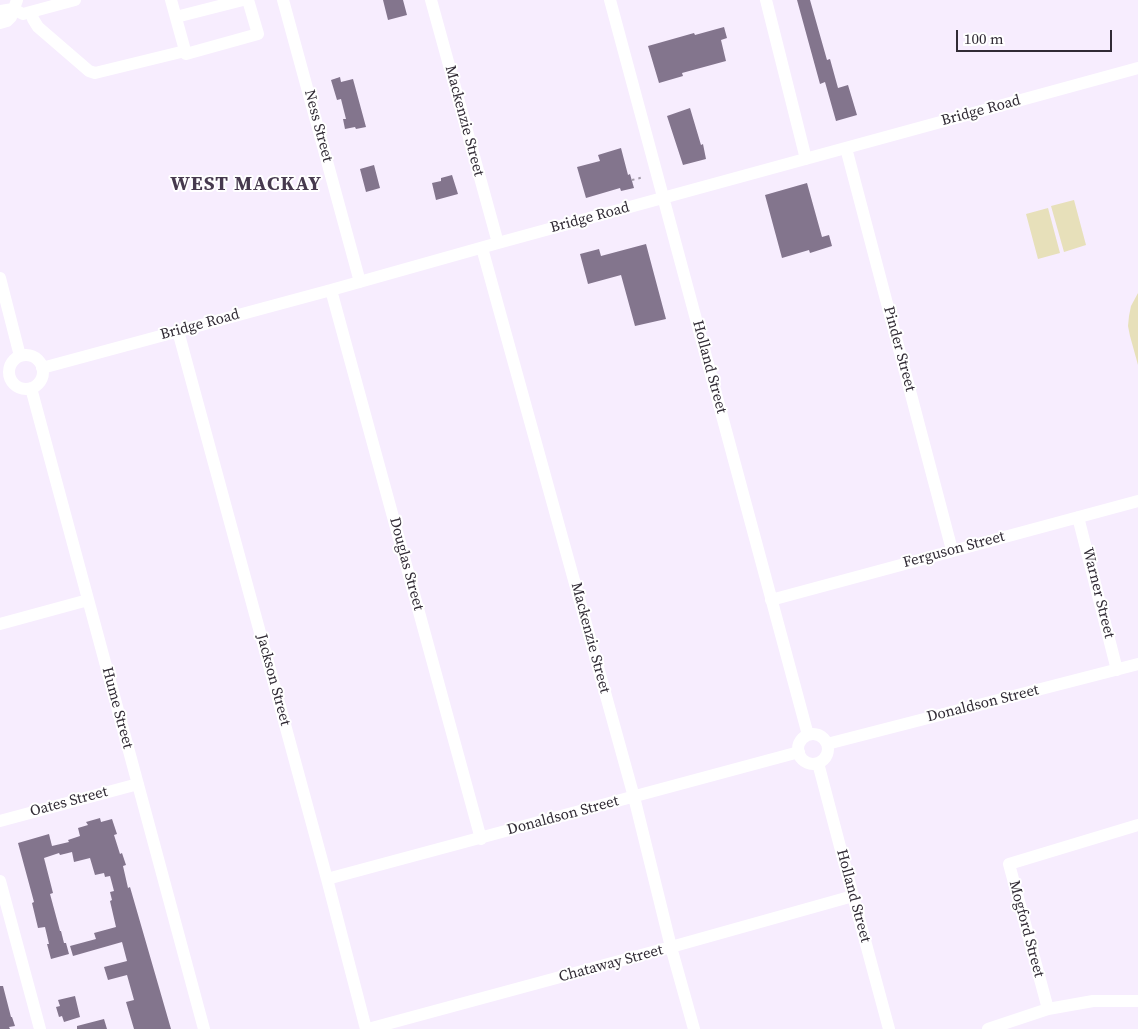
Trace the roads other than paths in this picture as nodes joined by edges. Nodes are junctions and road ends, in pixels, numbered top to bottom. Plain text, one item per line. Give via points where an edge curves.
1 (76, 0) edge
2 (171, 0) edge
3 (243, 0) edge
4 (248, 0) edge
5 (283, 0) edge
6 (431, 0) edge
7 (610, 0) edge
8 (766, 0) edge
9 (15, 4) edge
10 (0, 12) edge
11 (32, 12) junction
12 (176, 17) junction
13 (0, 23) edge
14 (185, 51) junction
15 (1138, 68) edge
16 (846, 148) junction
17 (806, 159) junction
18 (664, 198) junction
19 (498, 243) junction
20 (482, 248) junction
21 (0, 278) edge
22 (360, 282) junction
23 (331, 290) junction
24 (178, 331) junction
25 (20, 356) junction
26 (42, 368) junction
27 (5, 378) edge
28 (31, 388) junction
29 (1138, 501) edge
30 (1078, 517) junction
31 (952, 550) junction
32 (88, 600) junction
33 (771, 600) junction
34 (0, 624) edge
35 (1138, 664) edge
36 (1117, 670) junction
37 (808, 735) junction
38 (827, 744) junction
39 (799, 752) junction
40 (818, 762) junction
41 (138, 784) junction
42 (634, 798) junction
43 (0, 821) edge
44 (1138, 826) edge
45 (481, 838) junction
46 (327, 879) junction
47 (1, 889) edge
48 (853, 896) junction
49 (671, 947) junction
50 (1138, 1000) edge
51 (1048, 1009) junction
52 (40, 1029) edge
53 (204, 1029) edge
54 (367, 1029) edge
55 (694, 1029) edge
56 (889, 1029) edge
57 (988, 1029) edge

1 - 11 street
2 - 12 street
3 - 12 street
4 - 14 street via 258,34 186,54
5 - 22 street, Ness Street
6 - 19 street, Mackenzie Street
7 - 18 street, Holland Street
8 - 17 street
9 - 10 street
9 - 11 street via 23,14
9 - 13 street via 11,17
11 - 14 street via 38,26 95,73
12 - 14 street
15 - 16 street, Bridge Road
16 - 17 street, Bridge Road
16 - 31 street, Pinder Street
17 - 18 street, Bridge Road
18 - 19 street, Bridge Road
18 - 33 street, Holland Street
19 - 20 street, Bridge Road
20 - 22 street, Bridge Road
20 - 42 street, Mackenzie Street
21 - 25 street
22 - 23 street, Bridge Road
23 - 24 street, Bridge Road
23 - 45 street, Douglas Street
24 - 26 street, Bridge Road
24 - 46 street, Jackson Street
25 - 26 street via 32,356
25 - 27 street via 13,361
26 - 28 street via 41,379
27 - 28 street via 16,386
28 - 32 street, Hume Street
29 - 30 street, Ferguson Street
30 - 31 street, Ferguson Street
30 - 36 street, Warner Street
31 - 33 street, Ferguson Street
32 - 34 street
32 - 41 street, Hume Street
33 - 37 street, Holland Street
35 - 36 street, Donaldson Street
36 - 38 street, Donaldson Street
37 - 38 street via 821,736
37 - 39 street via 800,741
38 - 40 street via 827,754
39 - 40 street via 805,761
39 - 42 street, Donaldson Street
40 - 48 street, Holland Street
41 - 43 street, Oates Street
41 - 53 street, Hume Street
42 - 45 street, Donaldson Street
42 - 49 street, Mackenzie Street
44 - 51 street, Mogford Street via 1008,864
45 - 46 street, Donaldson Street
46 - 54 street, Jackson Street
47 - 52 street
48 - 49 street, Chataway Street
48 - 56 street, Holland Street
49 - 54 street, Chataway Street
49 - 55 street, Mackenzie Street
50 - 51 street via 1093,1001
51 - 57 street

